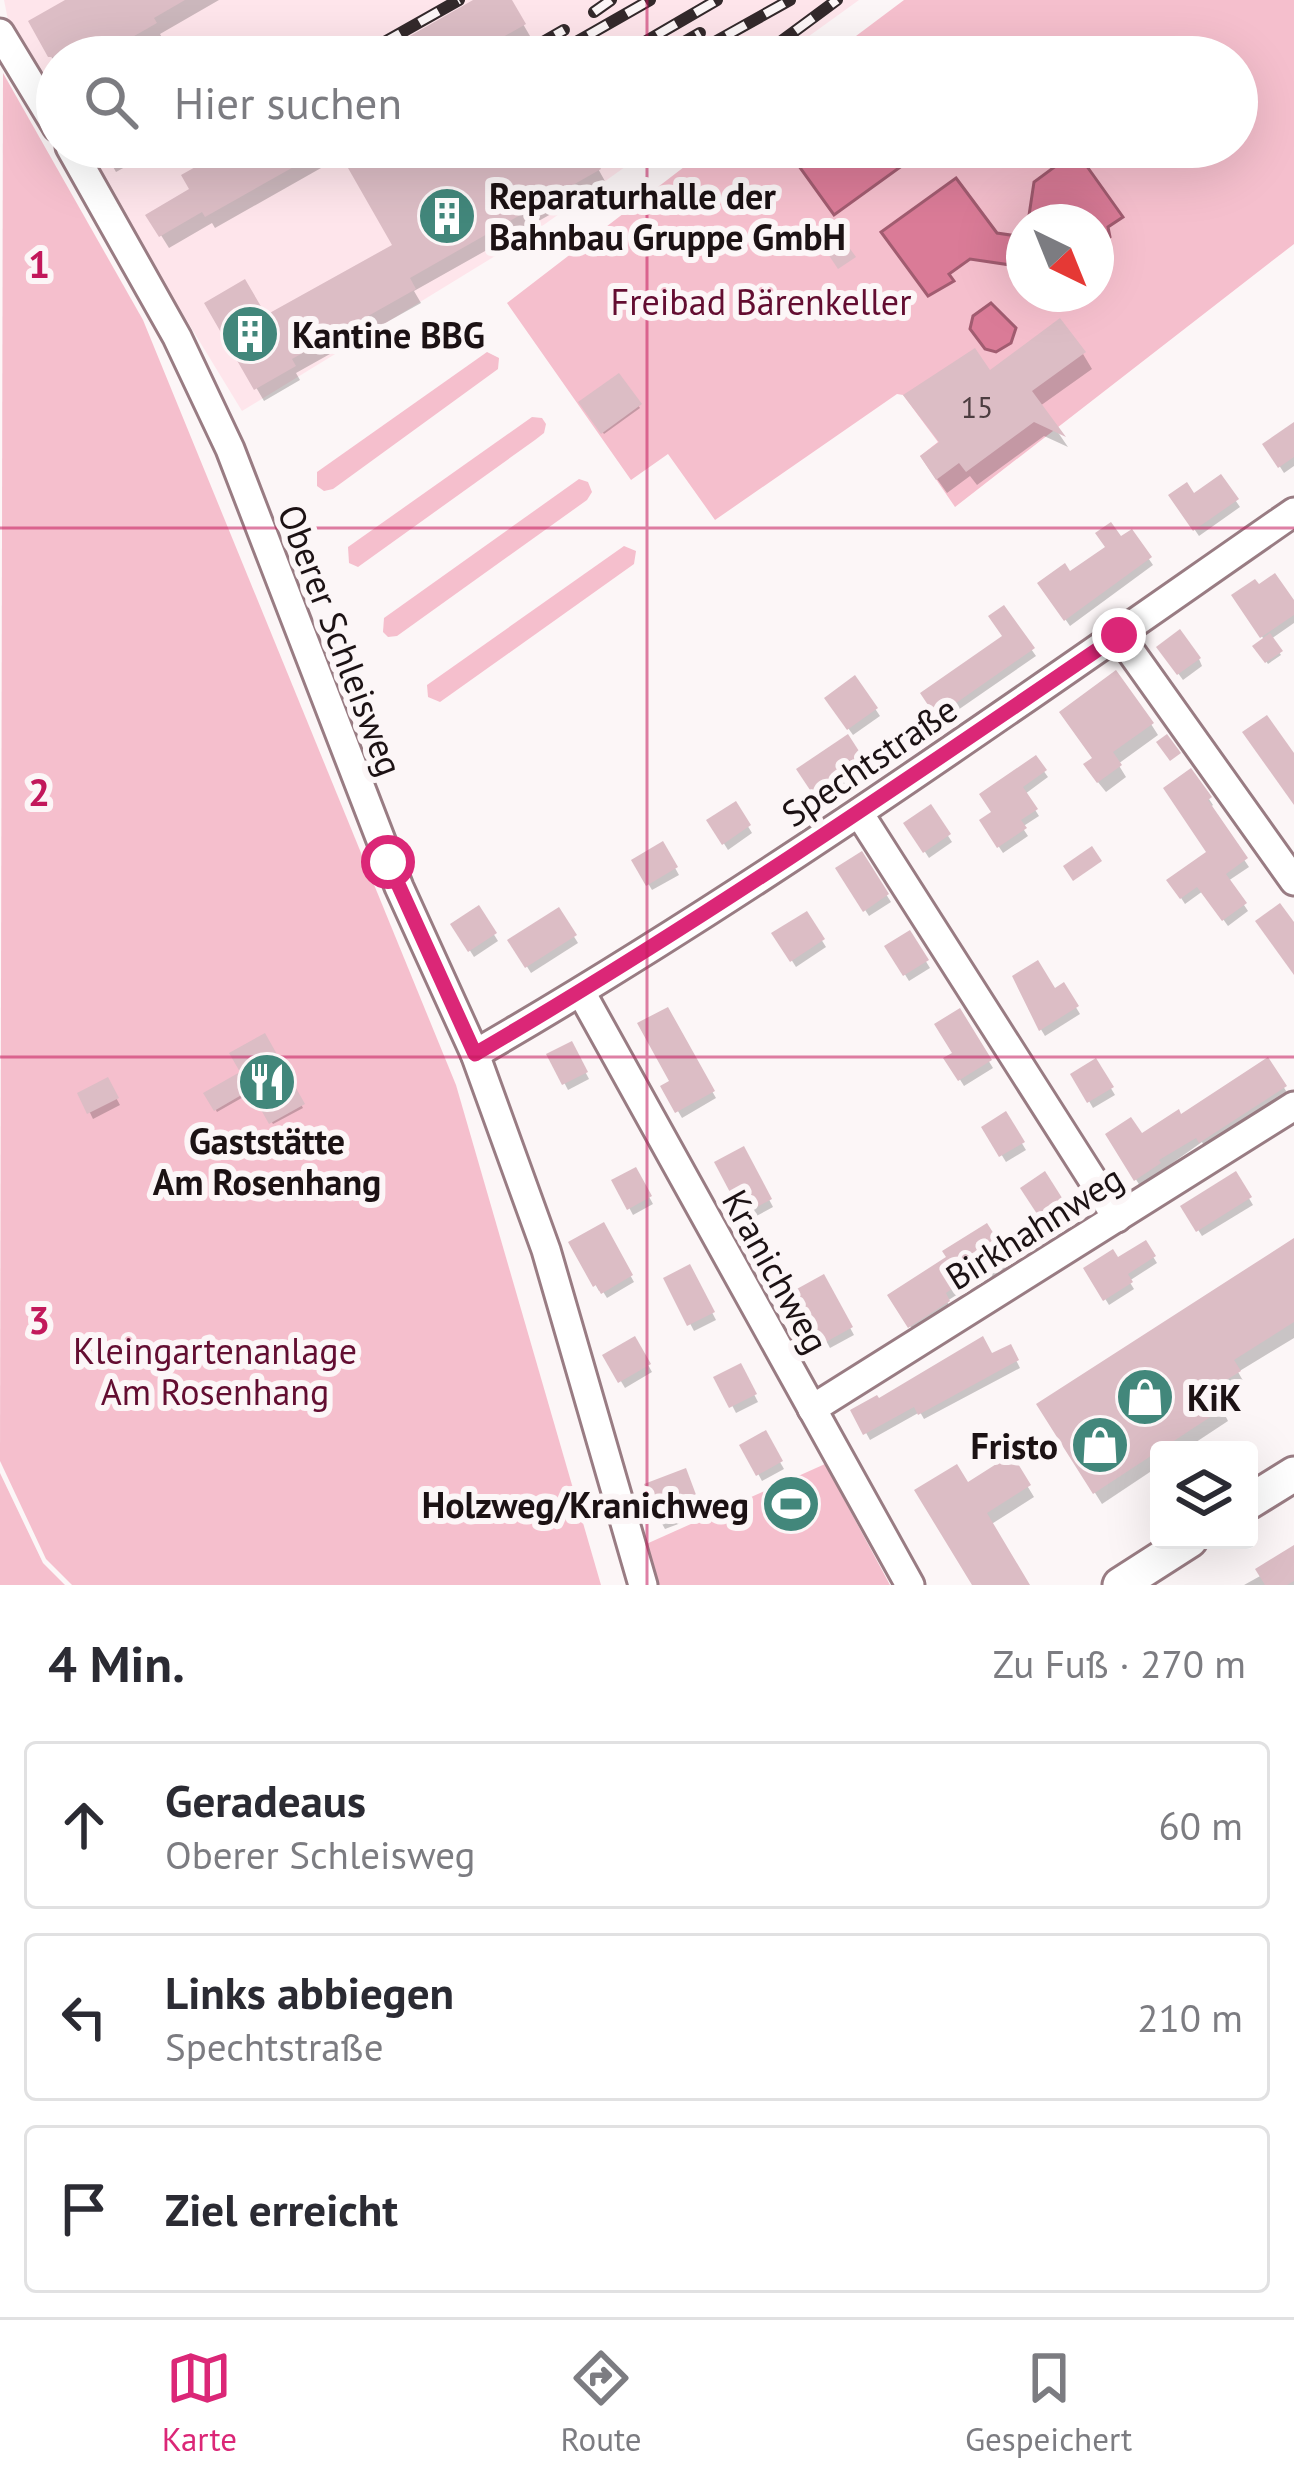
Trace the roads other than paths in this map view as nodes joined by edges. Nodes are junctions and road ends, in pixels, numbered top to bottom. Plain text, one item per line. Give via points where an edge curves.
1 (0, 33) edge
2 (36, 92) edge
3 (82, 168) edge
4 (1294, 512) edge
5 (1119, 635) junction
6 (859, 813) junction
7 (1294, 881) edge
8 (581, 992) junction
9 (475, 1054) junction
10 (1294, 1106) edge
11 (1117, 1218) junction
12 (812, 1409) junction
13 (1294, 1474) edge
14 (1258, 1496) edge
15 (1176, 1549) edge
16 (643, 1585) edge
17 (910, 1585) edge
18 (1120, 1585) edge

1 - 2 street
3 - 9 street, Oberer Schleisweg via 230,448 405,904
4 - 5 street, Spechtstraße
5 - 6 street, Spechtstraße
5 - 7 street
6 - 8 street, Spechtstraße
6 - 11 street
8 - 9 street, Spechtstraße
8 - 12 street, Kranichweg
9 - 16 street, Oberer Schleisweg via 546,1250
10 - 11 street, Birkhahnweg
11 - 12 street, Birkhahnweg
12 - 17 street, Kranichweg
13 - 14 street
15 - 18 street

